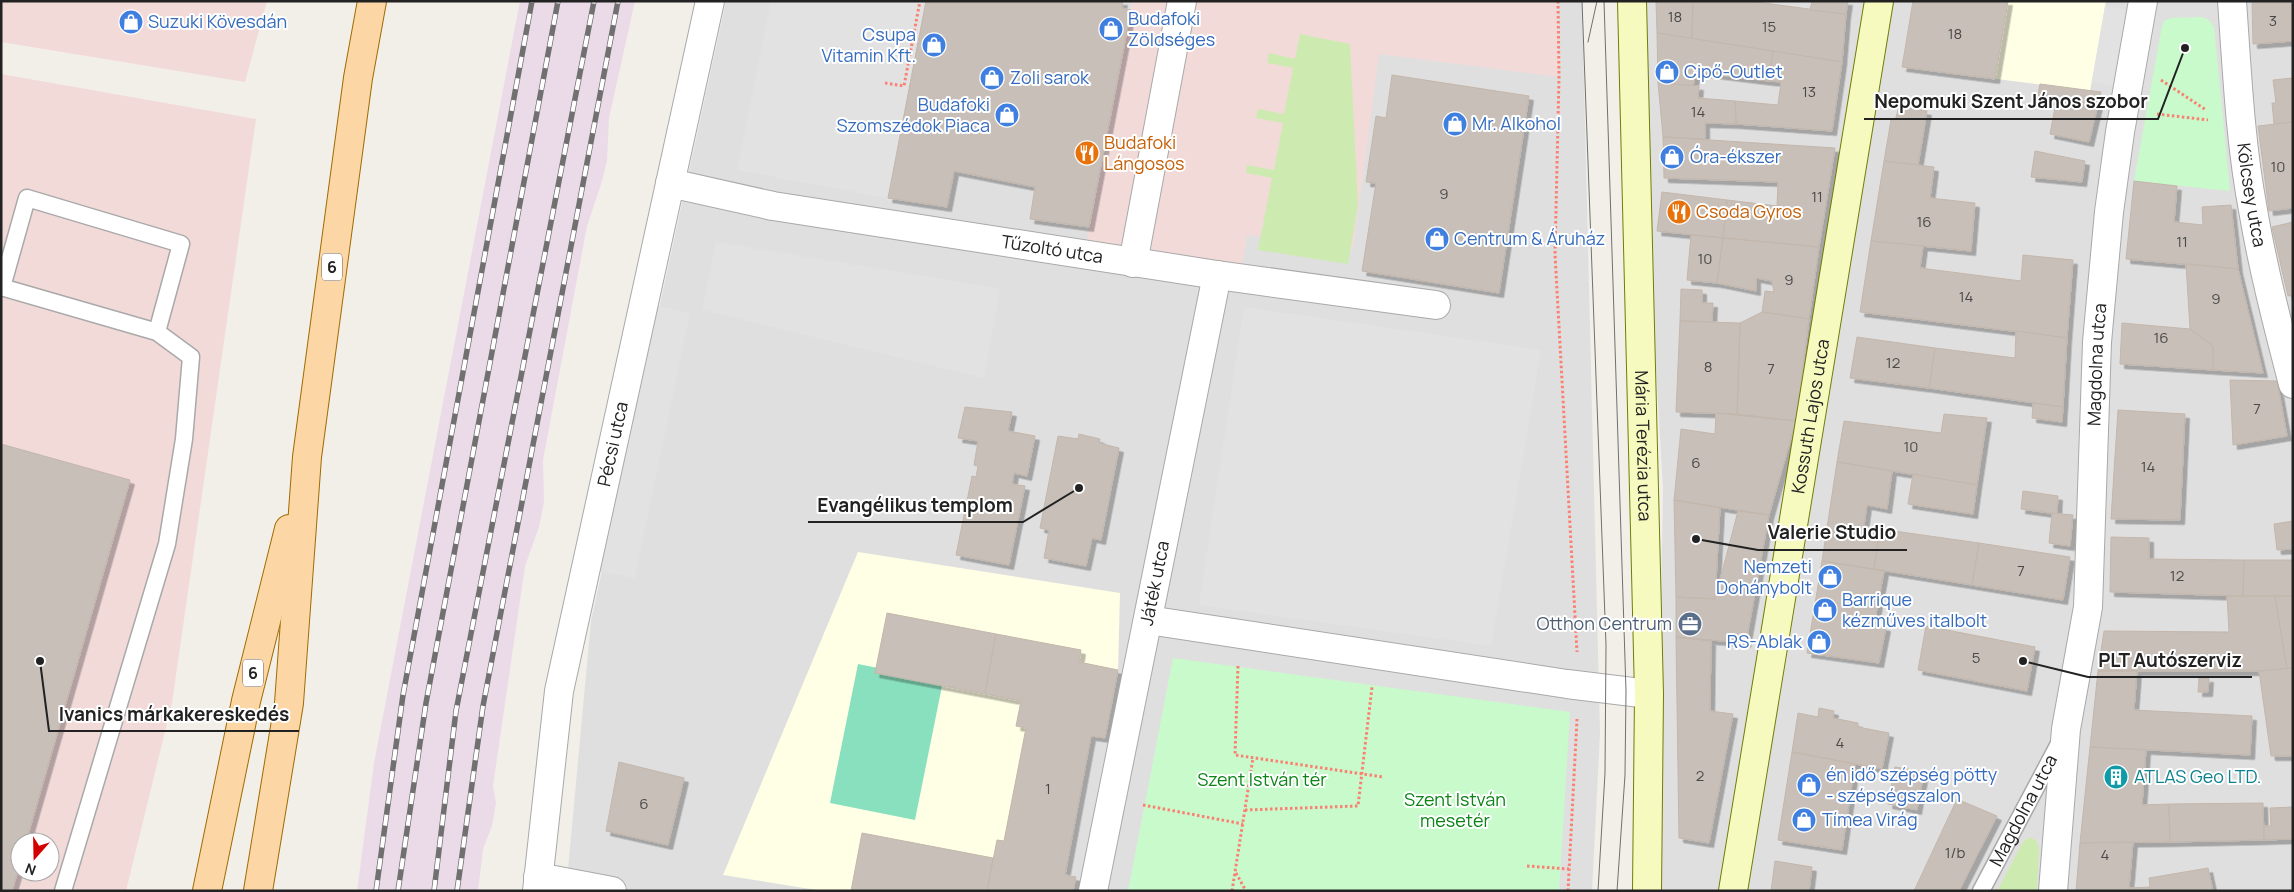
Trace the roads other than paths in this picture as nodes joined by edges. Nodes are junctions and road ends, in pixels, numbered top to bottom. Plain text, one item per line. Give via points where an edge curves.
1 (372, 1) edge
2 (710, 1) edge
3 (1182, 1) edge
4 (1632, 1) edge
5 (1879, 1) edge
6 (2144, 1) edge
7 (2232, 1) edge
8 (670, 183) junction
9 (1133, 263) junction
10 (1217, 275) junction
11 (1, 287) edge
12 (1436, 305) dead end
13 (157, 332) junction
14 (2293, 384) edge
15 (307, 457) junction
16 (1148, 620) junction
17 (1649, 694) junction
18 (2066, 729) junction
19 (537, 884) edge
20 (63, 891) edge
21 (207, 891) edge
22 (258, 891) edge
23 (612, 891) edge
24 (1093, 891) edge
25 (1648, 891) edge
26 (1733, 891) edge
27 (1981, 891) edge
28 (2053, 891) edge

1 - 15 main road, 6 via 356,87
2 - 8 street, Pécsi utca
3 - 9 street
4 - 17 main road, Mária Terézia utca
5 - 26 main road, Kossuth Lajos utca
6 - 18 street, Magdolna utca via 2109,212 2097,342 2088,607
7 - 14 street, Kölcsey utca via 2232,122
8 - 9 street, Tűzoltó utca via 773,206
8 - 19 street, Pécsi utca via 560,691
9 - 10 street, Tűzoltó utca
10 - 12 street, Tűzoltó utca
10 - 16 street, Játék utca
11 - 13 lane
11 - 13 lane via 27,198 181,244
13 - 20 lane via 191,357 184,439 169,534
15 - 21 main road, 6 via 246,701
15 - 22 main road, 6 via 289,703
16 - 17 street
16 - 24 street, Játék utca
17 - 25 main road, Mária Terézia utca
18 - 27 lane, Magdolna utca
18 - 28 street, Magdolna utca
19 - 23 street

